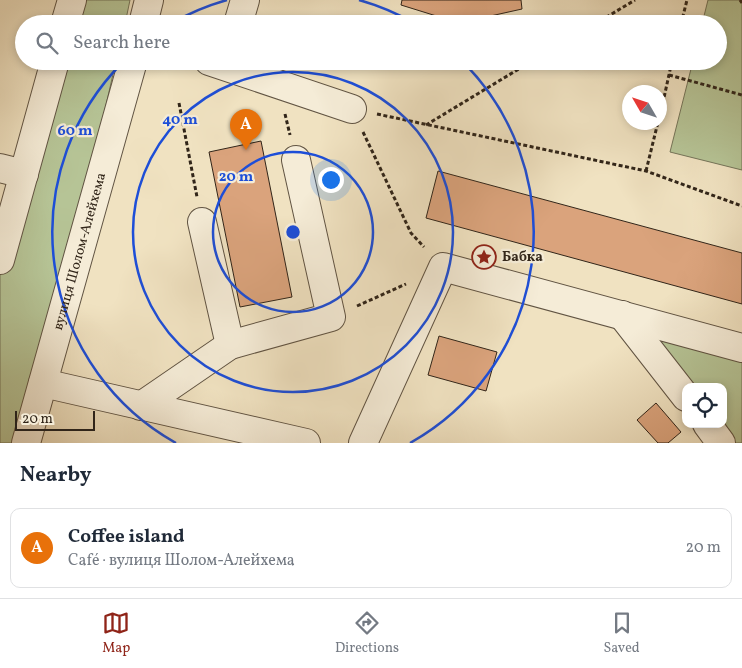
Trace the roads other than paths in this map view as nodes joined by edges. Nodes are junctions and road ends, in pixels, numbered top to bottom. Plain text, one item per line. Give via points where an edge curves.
1 (72, 0) edge
2 (149, 0) edge
3 (245, 0) edge
4 (68, 15) edge
5 (145, 15) edge
6 (241, 15) edge
7 (51, 70) edge
8 (130, 70) edge
9 (240, 70) edge
10 (352, 109) road end
11 (296, 160) road end
12 (12, 171) edge
13 (202, 222) road end
14 (0, 260) edge
15 (622, 315) junction
16 (230, 345) junction
17 (742, 348) edge
18 (43, 383) junction
19 (682, 392) edge
20 (141, 406) junction
21 (710, 428) edge
22 (26, 443) edge
23 (306, 443) edge
24 (362, 443) edge
25 (721, 443) edge

1 - 4 street
2 - 5 street
3 - 6 street
7 - 12 street
8 - 18 street, вулиця Шолом-Алейхема
9 - 10 street
11 - 16 street via 331,317
12 - 14 street
13 - 16 street
15 - 17 street
15 - 19 street
15 - 24 street via 443,267
16 - 20 street
18 - 20 street
18 - 22 street, вулиця Шолом-Алейхема
20 - 23 street
21 - 25 street

